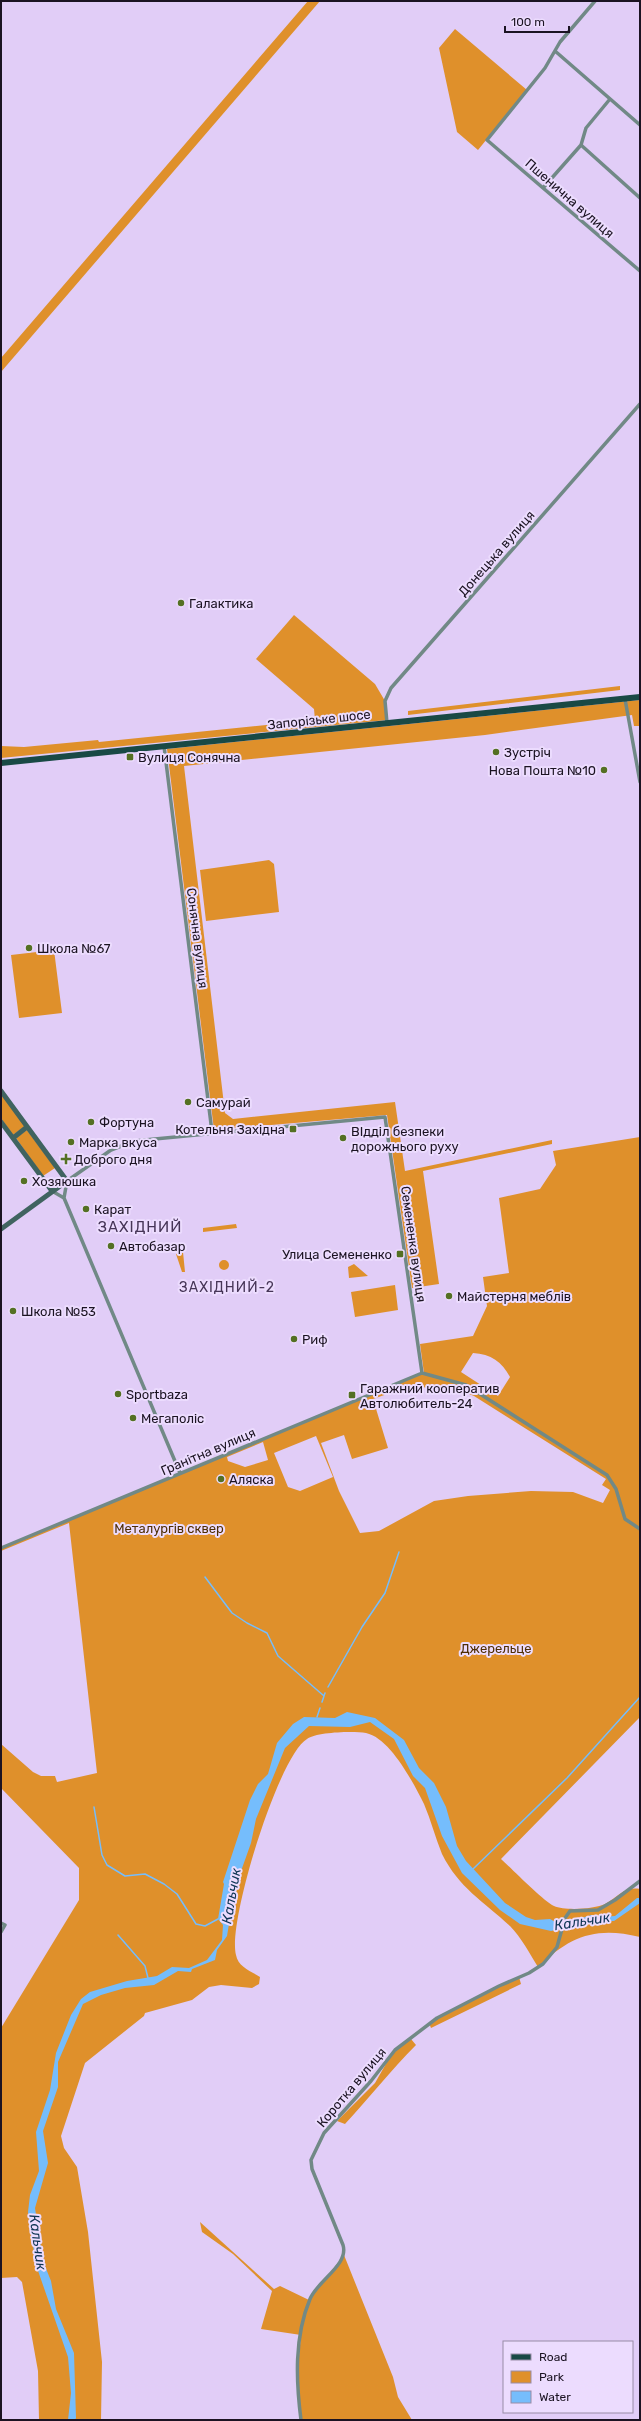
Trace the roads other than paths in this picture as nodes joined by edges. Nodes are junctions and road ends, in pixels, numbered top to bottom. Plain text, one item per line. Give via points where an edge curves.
1 (596, 1) edge
2 (555, 51) junction
3 (610, 99) junction
4 (640, 125) edge
5 (581, 145) junction
6 (544, 188) junction
7 (640, 198) edge
8 (640, 271) edge
9 (640, 404) edge
10 (640, 697) edge
11 (626, 699) junction
12 (387, 723) junction
13 (164, 746) junction
14 (1, 763) edge
15 (640, 782) edge
16 (1, 1091) edge
17 (1, 1122) edge
18 (27, 1127) junction
19 (212, 1132) junction
20 (13, 1138) junction
21 (67, 1181) junction
22 (52, 1191) junction
23 (64, 1198) junction
24 (1, 1229) edge
25 (422, 1373) junction
26 (180, 1473) junction
27 (640, 1529) edge
28 (1, 1548) edge
29 (640, 1881) edge
30 (3, 1924) edge
31 (1, 1932) edge
32 (301, 2420) edge

1 - 2 street
2 - 3 street
2 - 6 street, Пшенична вулиця via 545,68 487,140
3 - 4 street
3 - 5 street via 586,128
5 - 6 street
5 - 7 street
6 - 8 street, Пшенична вулиця
9 - 12 street, Донецька вулиця via 391,688 385,701
10 - 11 main road, Запорізьке шосе
11 - 12 main road, Запорізьке шосе
11 - 15 street
12 - 13 main road, Запорізьке шосе
13 - 14 main road, Запорізьке шосе
13 - 19 street, Сонячна вулиця
16 - 18 street
17 - 20 street
18 - 20 street
18 - 21 street
19 - 21 street via 124,1144
19 - 25 street, Семененка вулиця via 385,1117
20 - 22 street
21 - 22 street
21 - 23 street
22 - 23 street
22 - 24 street
23 - 26 street
25 - 26 street, Гранітна вулиця
25 - 27 street via 471,1388 607,1475 616,1489 625,1519
26 - 28 street, Гранітна вулиця
29 - 32 street, Коротка вулиця via 606,1906 593,1911 570,1911 564,1920 555,1951 538,1967 437,2018 404,2042 357,2098 331,2124 311,2160 343,2245 344,2255 309,2300 297,2357
30 - 31 street

